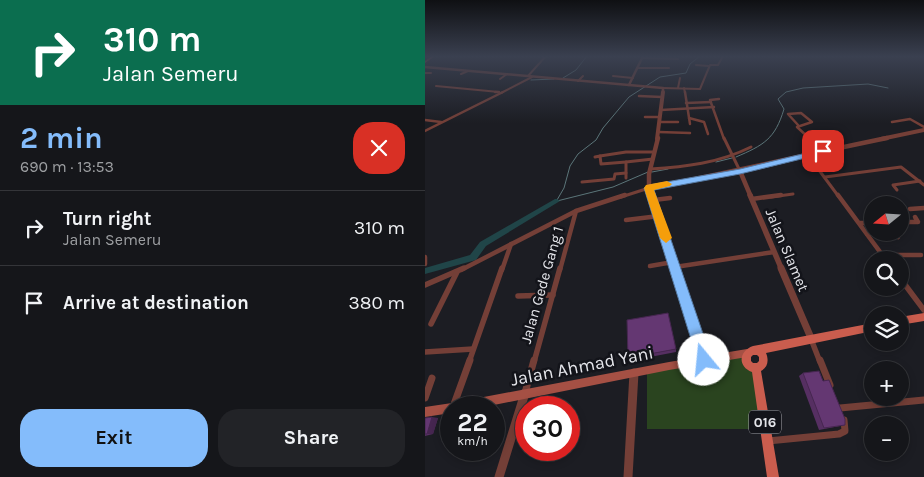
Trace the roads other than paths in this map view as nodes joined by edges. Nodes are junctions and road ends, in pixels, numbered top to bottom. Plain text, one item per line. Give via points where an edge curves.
1 (526, 78) edge
2 (553, 78) edge
3 (581, 78) edge
4 (633, 78) edge
5 (680, 78) dead end
6 (704, 78) edge
7 (578, 81) junction
8 (629, 86) junction
9 (436, 88) dead end
10 (457, 88) junction
11 (663, 88) junction
12 (679, 88) junction
13 (684, 88) junction
14 (465, 89) junction
15 (473, 90) junction
16 (481, 90) junction
17 (452, 91) dead end
18 (490, 91) junction
19 (460, 92) dead end
20 (468, 92) dead end
21 (500, 92) junction
22 (476, 93) dead end
23 (485, 94) dead end
24 (639, 96) dead end
25 (662, 97) junction
26 (719, 98) dead end
27 (711, 102) junction
28 (686, 103) junction
29 (714, 107) junction
30 (687, 109) junction
31 (661, 110) junction
32 (645, 117) dead end
33 (689, 118) junction
34 (425, 120) edge
35 (660, 120) junction
36 (432, 121) junction
37 (442, 122) junction
38 (678, 122) dead end
39 (892, 122) dead end
40 (691, 124) dead end
41 (425, 125) edge
42 (798, 125) junction
43 (924, 128) edge
44 (425, 131) edge
45 (659, 132) junction
46 (690, 133) dead end
47 (708, 134) dead end
48 (751, 147) dead end
49 (823, 151) junction
50 (654, 152) junction
51 (807, 154) junction
52 (595, 156) dead end
53 (600, 156) junction
54 (732, 158) junction
55 (653, 159) junction
56 (626, 162) junction
57 (649, 171) junction
58 (740, 171) junction
59 (626, 173) junction
60 (825, 177) junction
61 (626, 178) dead end
62 (922, 181) edge
63 (582, 182) dead end
64 (924, 186) edge
65 (649, 188) junction
66 (897, 190) dead end
67 (793, 194) dead end
68 (670, 198) dead end
69 (752, 199) junction
70 (654, 200) junction
71 (913, 205) dead end
72 (924, 208) edge
73 (910, 209) dead end
74 (917, 209) junction
75 (576, 212) junction
76 (659, 216) junction
77 (915, 217) dead end
78 (625, 220) dead end
79 (538, 222) dead end
80 (909, 222) edge
81 (860, 223) junction
82 (864, 223) edge
83 (541, 229) junction
84 (864, 229) edge
85 (511, 244) junction
86 (775, 252) junction
87 (921, 255) dead end
88 (909, 256) edge
89 (674, 264) junction
90 (650, 266) dead end
91 (457, 272) junction
92 (425, 285) edge
93 (909, 290) edge
94 (553, 295) junction
95 (518, 296) dead end
96 (924, 310) edge
97 (924, 317) edge
98 (909, 320) edge
99 (431, 324) dead end
100 (864, 328) edge
101 (811, 338) junction
102 (473, 349) junction
103 (425, 352) edge
104 (752, 352) junction
105 (704, 360) junction
106 (756, 368) junction
107 (634, 373) junction
108 (432, 378) dead end
109 (833, 391) edge
110 (525, 393) junction
111 (456, 396) edge
112 (505, 397) edge
113 (425, 398) edge
114 (836, 399) edge
115 (924, 400) edge
116 (840, 408) junction
117 (440, 410) edge
118 (425, 412) edge
119 (768, 441) junction
120 (499, 477) edge
121 (628, 477) edge
122 (773, 477) edge

1 - 21 street
2 - 7 street
3 - 7 street
4 - 8 street
5 - 12 street
6 - 13 street via 700,88
7 - 8 street
8 - 11 street
9 - 10 street
10 - 14 street
10 - 17 street
11 - 12 street
11 - 25 street
12 - 13 street
13 - 28 street
14 - 15 street
14 - 19 street
15 - 16 street
15 - 20 street
16 - 18 street
16 - 22 street
18 - 21 street
18 - 23 street
21 - 37 street
24 - 25 street
25 - 31 street
26 - 27 street
27 - 28 street
27 - 29 street
28 - 30 street
29 - 30 street
29 - 54 street
30 - 31 street
30 - 33 street
31 - 35 street
32 - 35 street
33 - 40 street
33 - 47 street via 704,122
34 - 36 street
35 - 38 street
35 - 45 street
36 - 37 street
36 - 41 street
37 - 44 street
39 - 43 street via 910,119
42 - 42 street via 813,123 801,112 788,114
42 - 49 street
43 - 49 street
45 - 46 street
45 - 50 street
48 - 54 street
49 - 51 street
50 - 53 street
50 - 55 street
51 - 58 street
51 - 60 street
52 - 53 street
53 - 56 street via 601,164
54 - 57 street
54 - 58 street
55 - 56 street
55 - 57 street
56 - 59 street
57 - 65 street
58 - 65 street
58 - 69 street, Jalan Slamet
59 - 61 street
59 - 63 street
60 - 62 street via 902,167
60 - 81 street
62 - 64 street
62 - 66 street via 893,185
65 - 70 street
65 - 75 street
67 - 69 street
68 - 70 street
69 - 86 street, Jalan Slamet
70 - 76 street
71 - 74 street
72 - 74 street
73 - 74 street
75 - 83 street
75 - 94 street, Jalan Gede Gang 1
76 - 78 street
76 - 89 street
77 - 80 street via 918,222
79 - 83 street
81 - 82 street
81 - 84 street
83 - 85 street
85 - 91 street
85 - 102 street
86 - 89 street
86 - 101 street, Jalan Slamet
87 - 88 street
89 - 90 street
89 - 105 street
91 - 92 street
91 - 99 street
93 - 96 street
94 - 95 street
94 - 110 street, Jalan Gede Gang 1
97 - 98 main road
100 - 101 main road
101 - 104 main road
101 - 109 street
102 - 103 street
102 - 111 street
104 - 105 main road, Jalan Ahmad Yani
104 - 106 main road, 016 via 747,361
104 - 106 main road, 016 via 763,359 762,365
105 - 107 main road, Jalan Ahmad Yani
106 - 119 main road, 016
107 - 110 main road, Jalan Ahmad Yani
107 - 121 street
108 - 113 street
110 - 112 main road, Jalan Ahmad Yani
110 - 120 street
114 - 116 street
115 - 116 street
116 - 119 street via 846,426 843,432
117 - 118 main road, Jalan Ahmad Yani
119 - 122 main road, 016

